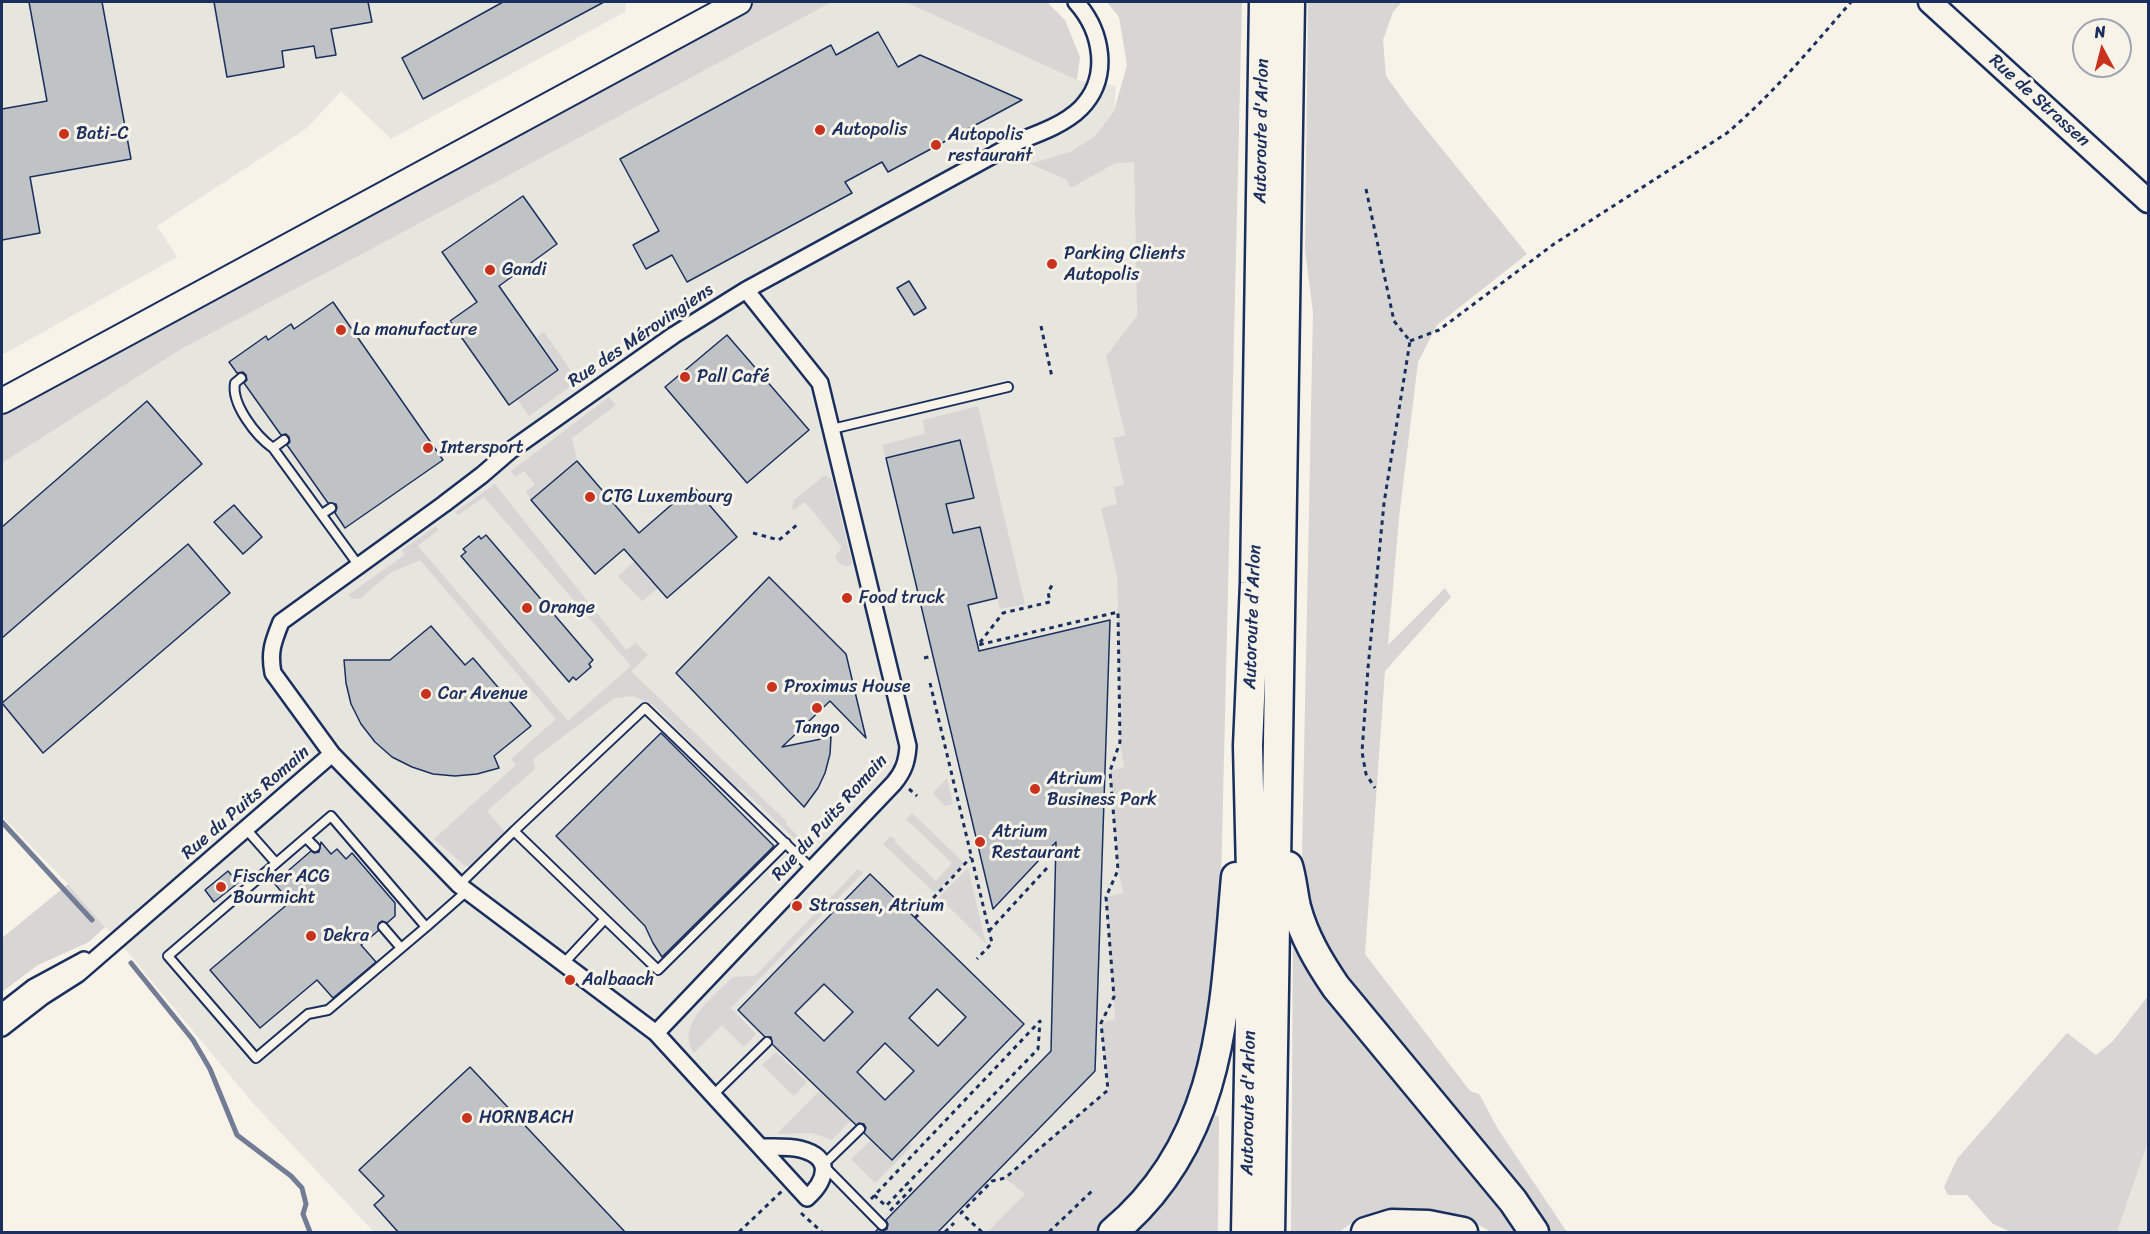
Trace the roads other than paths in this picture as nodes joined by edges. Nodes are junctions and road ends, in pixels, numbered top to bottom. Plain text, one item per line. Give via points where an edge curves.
1 (736, 2) edge
2 (1076, 2) edge
3 (1264, 2) edge
4 (1290, 2) edge
5 (1930, 2) edge
6 (2148, 201) edge
7 (746, 290) junction
8 (241, 378) dead end
9 (1008, 387) dead end
10 (2, 401) edge
11 (832, 429) junction
12 (284, 440) dead end
13 (273, 448) junction
14 (331, 508) dead end
15 (322, 514) junction
16 (359, 566) junction
17 (1248, 746) junction
18 (332, 754) junction
19 (1277, 824) junction
20 (246, 829) junction
21 (514, 831) junction
22 (306, 838) junction
23 (786, 843) junction
24 (315, 847) dead end
25 (276, 863) junction
26 (812, 868) junction
27 (463, 888) junction
28 (605, 919) junction
29 (383, 927) dead end
30 (426, 927) junction
31 (401, 948) junction
32 (105, 949) junction
33 (562, 965) junction
34 (2, 1012) edge
35 (2, 1028) edge
36 (656, 1034) junction
37 (767, 1042) dead end
38 (713, 1095) junction
39 (860, 1129) dead end
40 (760, 1147) junction
41 (823, 1165) junction
42 (882, 1221) road end
43 (1113, 1233) edge
44 (1246, 1233) edge
45 (1270, 1233) edge
46 (1366, 1233) edge
47 (1463, 1233) edge
48 (1534, 1233) edge

1 - 10 main road
2 - 7 street, Rue des Mérovingiens via 1095,29 1100,50 1100,72 1081,109
3 - 17 highway, Autoroute d'Arlon via 1256,583
4 - 19 highway, Autoroute d'Arlon
5 - 6 main road, Rue de Strassen
7 - 11 street, Rue du Puits Romain via 820,383
7 - 16 street, Rue des Mérovingiens via 674,335 511,450
8 - 13 lane via 235,383 235,400 262,440
9 - 11 lane
11 - 26 street, Rue du Puits Romain via 908,746 903,772
12 - 13 lane
13 - 15 lane
14 - 15 lane
15 - 16 lane
16 - 18 street, Rue des Mérovingiens via 281,622 270,658 273,673
17 - 43 highway via 1222,1025 1215,1059 1182,1148 1151,1196
17 - 44 highway, Autoroute d'Arlon via 1252,915
18 - 20 street, Rue du Puits Romain
18 - 27 street, Rue du Puits Romain
19 - 45 highway, Autoroute d'Arlon
19 - 48 highway via 1304,933 1318,960 1513,1201
20 - 25 lane
20 - 32 street, Rue du Puits Romain
21 - 23 lane via 645,708
21 - 27 lane
21 - 28 lane
22 - 24 lane
22 - 25 lane
22 - 30 lane via 331,816
23 - 26 lane
23 - 28 lane via 658,970
25 - 31 lane via 168,956 256,1059 308,1014 328,1010
26 - 36 street, Rue du Puits Romain
27 - 30 lane
27 - 33 street, Rue du Puits Romain
28 - 33 lane
29 - 31 lane
30 - 31 lane
32 - 34 street, Rue du Puits Romain via 34,987
32 - 35 street, Rue du Puits Romain via 78,974
33 - 36 street, Rue du Puits Romain
36 - 38 street, Rue du Puits Romain
37 - 38 lane
38 - 40 street, Rue du Puits Romain
39 - 41 lane
40 - 41 street via 800,1149 814,1155
40 - 41 street, Rue du Puits Romain via 807,1198 824,1178
41 - 42 lane
46 - 47 highway via 1392,1224 1428,1225

